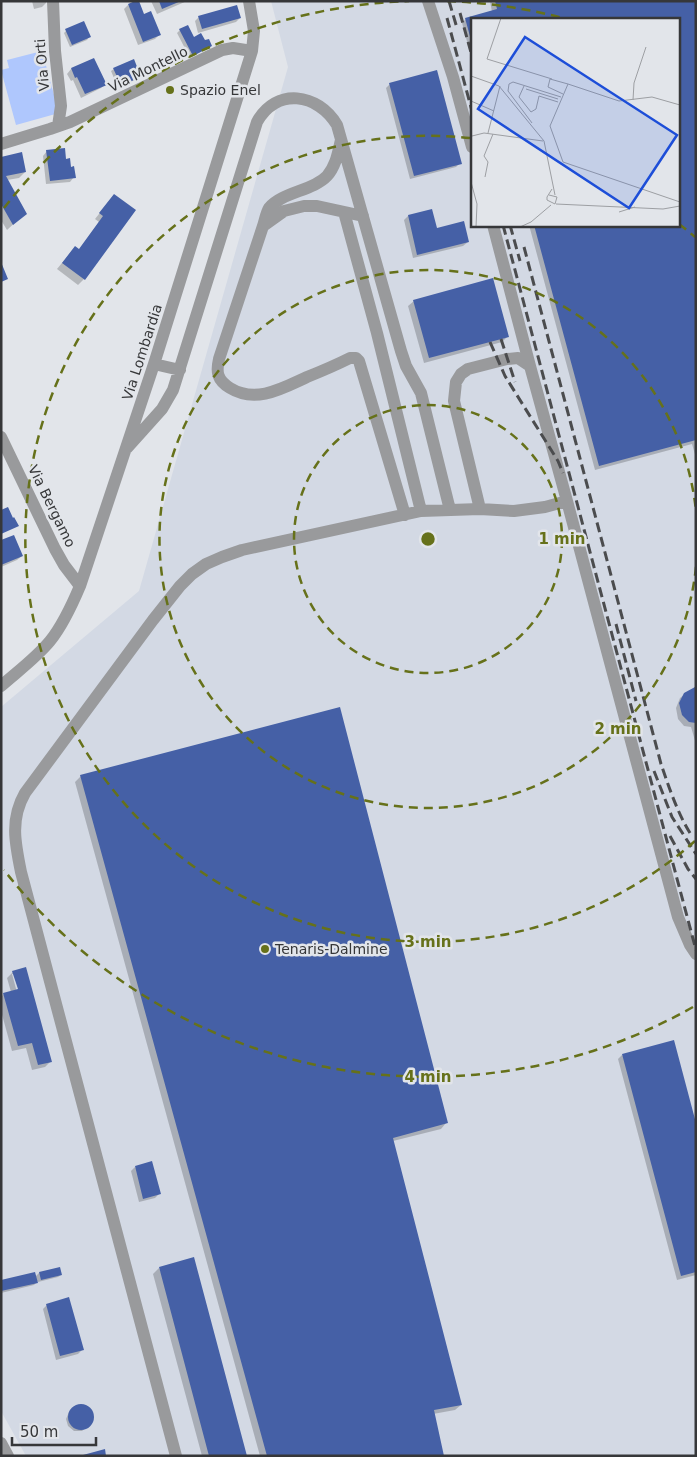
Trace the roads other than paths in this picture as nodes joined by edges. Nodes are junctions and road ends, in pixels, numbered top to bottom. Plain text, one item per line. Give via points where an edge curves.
1 (53, 1) edge
2 (249, 1) edge
3 (428, 1) edge
4 (252, 51) junction
5 (58, 126) junction
6 (341, 140) junction
7 (471, 143) edge
8 (1, 144) edge
9 (344, 212) junction
10 (363, 216) junction
11 (262, 226) junction
12 (493, 226) edge
13 (154, 364) junction
14 (530, 366) junction
15 (180, 370) junction
16 (1, 437) edge
17 (127, 448) junction
18 (567, 501) junction
19 (480, 509) junction
20 (450, 510) junction
21 (421, 511) junction
22 (405, 515) junction
23 (80, 586) junction
24 (1, 686) edge
25 (696, 954) edge
26 (1, 1443) edge
27 (8, 1456) edge
28 (176, 1456) edge

1 - 5 street, Via Orti via 61,106
2 - 4 street, Via Lombardia via 254,31
3 - 7 street
4 - 5 street, Via Montello via 222,50
4 - 13 street, Via Lombardia
5 - 8 street, Via Montello
6 - 10 street
6 - 11 street via 329,174 317,184 271,206
6 - 15 street via 333,118 322,107 307,100 281,100 266,108 261,115
9 - 10 street
9 - 11 street via 317,206 297,207
9 - 21 street
10 - 20 street via 405,362 420,394
11 - 22 street via 219,359 218,378 237,392 266,394 350,358 358,360
12 - 14 street
13 - 15 street
13 - 17 street, Via Lombardia
14 - 18 street
14 - 19 street via 518,358 507,359 468,369 456,382 454,401
15 - 17 street via 166,403
16 - 23 street, Via Bergamo via 55,550
17 - 23 street, Via Lombardia
18 - 19 street via 514,511
18 - 25 street via 678,916
19 - 20 street
20 - 21 street
21 - 22 street
22 - 28 street via 242,550 196,571 180,586 103,687 25,793 17,810 15,837 21,872
23 - 24 street, Via Lombardia via 51,638
26 - 27 street

